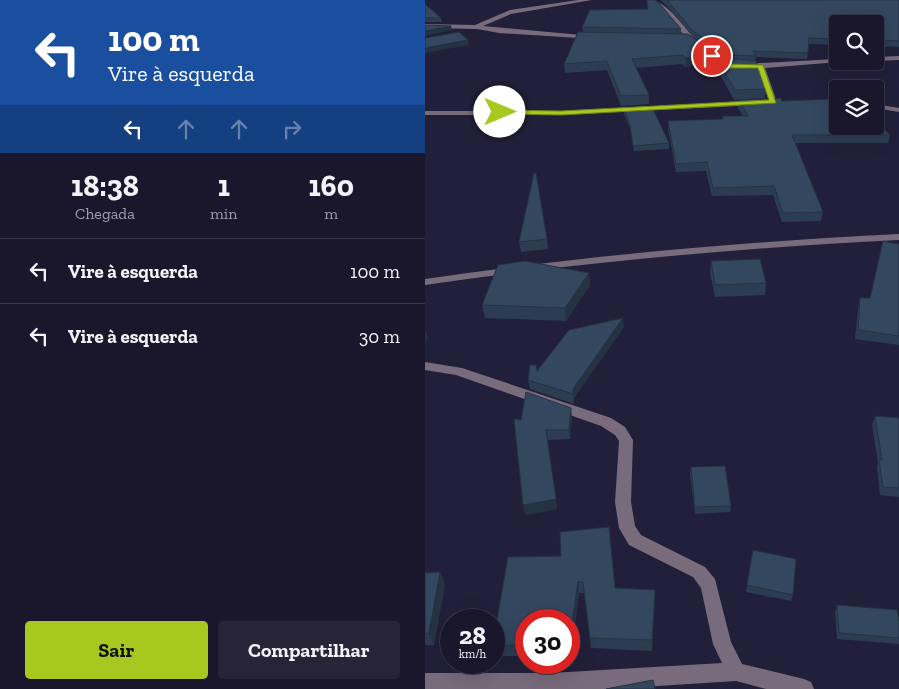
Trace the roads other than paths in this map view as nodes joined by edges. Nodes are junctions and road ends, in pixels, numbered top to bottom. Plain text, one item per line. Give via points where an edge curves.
1 (589, 0) edge
2 (653, 0) edge
3 (425, 26) edge
4 (477, 27) junction
5 (453, 34) edge
6 (596, 38) edge
7 (690, 38) junction
8 (682, 39) edge
9 (706, 51) edge
10 (884, 58) edge
11 (899, 58) edge
12 (829, 62) edge
13 (734, 66) edge
14 (760, 66) junction
15 (884, 108) edge
16 (899, 110) edge
17 (425, 113) edge
18 (899, 237) edge
19 (425, 282) edge
20 (425, 366) edge
21 (736, 672) junction
22 (425, 683) edge
23 (804, 689) edge

1 - 4 street via 510,12
2 - 7 street
3 - 4 street
4 - 5 street
4 - 6 street
7 - 8 street
7 - 9 street
10 - 11 street
12 - 14 street
13 - 14 street
14 - 17 street via 777,102 561,113
15 - 16 street
18 - 19 street via 762,244 531,267
20 - 21 street via 457,371 606,422 620,431 625,440 623,502 627,528 635,540 699,572 709,585 722,644
21 - 22 street via 551,683
21 - 23 street

